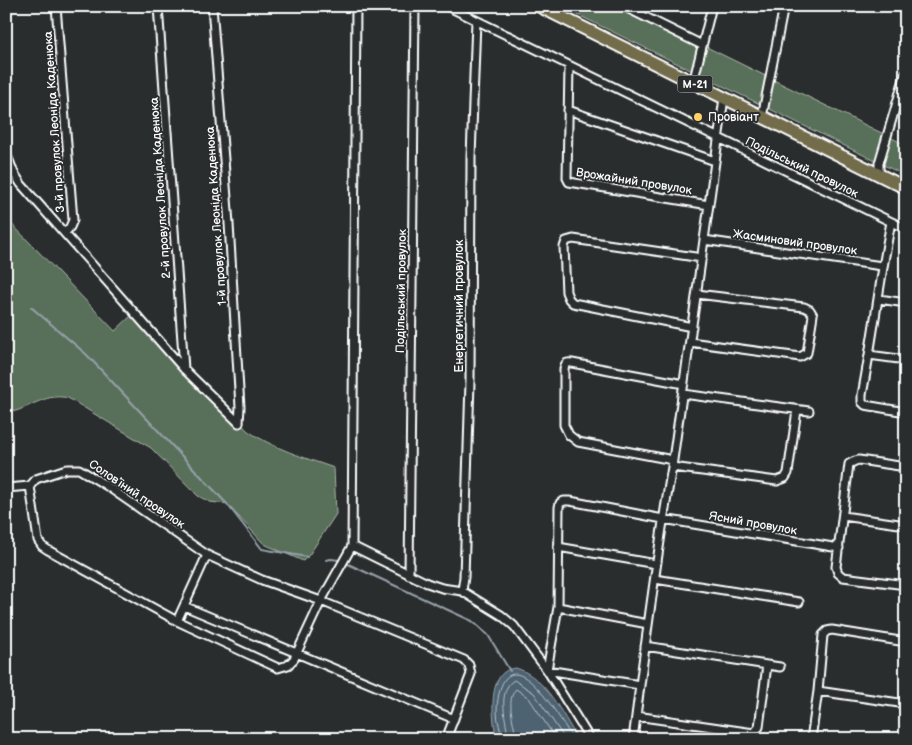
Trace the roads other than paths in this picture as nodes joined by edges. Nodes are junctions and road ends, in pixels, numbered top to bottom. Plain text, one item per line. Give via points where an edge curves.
1 (56, 6) edge
2 (158, 6) edge
3 (212, 6) edge
4 (356, 6) edge
5 (415, 6) edge
6 (447, 6) edge
7 (539, 6) edge
8 (623, 6) edge
9 (712, 6) edge
10 (784, 6) edge
11 (476, 21) junction
12 (702, 45) junction
13 (569, 66) junction
14 (906, 72) edge
15 (693, 83) junction
16 (905, 84) edge
17 (724, 98) junction
18 (568, 110) junction
19 (762, 117) junction
20 (719, 139) junction
21 (6, 153) edge
22 (715, 161) junction
23 (879, 175) junction
24 (906, 188) edge
25 (709, 205) junction
26 (891, 222) junction
27 (906, 229) edge
28 (65, 233) junction
29 (704, 240) junction
30 (702, 258) junction
31 (882, 266) junction
32 (697, 294) junction
33 (879, 299) junction
34 (906, 303) edge
35 (692, 327) junction
36 (690, 342) junction
37 (869, 355) junction
38 (906, 360) edge
39 (184, 369) junction
40 (684, 384) junction
41 (683, 394) junction
42 (797, 410) junction
43 (809, 410) dead end
44 (906, 412) edge
45 (673, 463) junction
46 (906, 468) edge
47 (30, 486) junction
48 (6, 488) edge
49 (843, 516) junction
50 (663, 519) junction
51 (906, 525) edge
52 (352, 546) junction
53 (558, 547) junction
54 (839, 548) junction
55 (207, 555) junction
56 (656, 564) junction
57 (410, 575) junction
58 (655, 579) junction
59 (906, 585) edge
60 (462, 591) junction
61 (321, 600) junction
62 (799, 602) dead end
63 (184, 606) junction
64 (558, 607) junction
65 (177, 620) junction
66 (648, 624) junction
67 (906, 642) edge
68 (645, 646) junction
69 (297, 653) junction
70 (767, 665) junction
71 (780, 667) dead end
72 (547, 670) junction
73 (640, 685) junction
74 (818, 691) junction
75 (906, 704) edge
76 (636, 716) junction
77 (454, 720) junction
78 (446, 739) edge
79 (590, 739) edge
80 (633, 739) edge
81 (810, 739) edge

1 - 28 street, 3-й провулок Леоніда Каденюка via 73,220
2 - 39 street, 2-й провулок Леоніда Каденюка
3 - 39 street, 1-й провулок Леоніда Каденюка via 239,423
4 - 52 street
5 - 57 street, Подільський провулок
6 - 11 street, Подільський провулок
7 - 15 highway, М-21
8 - 12 street
9 - 12 street
10 - 19 street
11 - 13 street, Подільський провулок
11 - 60 street, Енергетичний провулок
12 - 15 street
13 - 18 street, Врожайний провулок
13 - 20 street, Подільський провулок
14 - 16 street
15 - 17 highway, М-21
16 - 23 street via 879,163
17 - 19 highway, М-21
17 - 20 street
18 - 22 street
18 - 25 street, Врожайний провулок via 567,178 570,183
19 - 23 highway, М-21
20 - 22 street
20 - 26 street, Подільський провулок
21 - 28 street via 21,184
22 - 25 street
23 - 24 highway, М-21
25 - 29 street
26 - 27 street, Подільський провулок
26 - 31 street
28 - 39 street
29 - 30 street
29 - 31 street, Жасминовий провулок
30 - 32 street
30 - 35 street via 573,239 566,241 564,247 566,292 573,303
31 - 33 street
32 - 35 street
32 - 36 street via 804,307 813,315 807,353 800,356
33 - 34 street
33 - 37 street
35 - 36 street
36 - 40 street
37 - 38 street
37 - 44 street via 862,402
40 - 41 street
40 - 45 street via 572,363 565,364 564,369 564,425 569,435 578,442
41 - 42 street
41 - 45 street
42 - 43 street
42 - 45 street via 785,478 777,481
45 - 50 street
46 - 49 street via 859,460 851,462
47 - 48 street
47 - 55 street, Соловʼїний провулок via 36,479 66,469 79,469
47 - 65 street via 38,540 42,546
49 - 51 street
49 - 54 street
50 - 53 street, Ясний провулок via 564,501 559,508
50 - 54 street, Ясний провулок
50 - 56 street
52 - 57 street
52 - 61 street
53 - 56 street
53 - 64 street
54 - 59 street via 836,566 840,575
55 - 61 street, Соловʼїний провулок via 262,580
55 - 63 street
56 - 58 street
57 - 60 street via 434,586
58 - 62 street
58 - 66 street
60 - 72 street via 514,626
61 - 69 street
61 - 77 street, Соловʼїний провулок via 464,660 471,674
63 - 65 street
63 - 69 street
64 - 66 street
64 - 72 street
65 - 69 street via 278,668 288,665
66 - 68 street
67 - 74 street via 827,631 823,635
68 - 70 street
68 - 73 street
69 - 77 street
70 - 71 street
70 - 76 street via 759,727 754,733
72 - 73 street
72 - 79 street
73 - 76 street
74 - 75 street
74 - 81 street
76 - 80 street
77 - 78 street, Соловʼїний провулок

